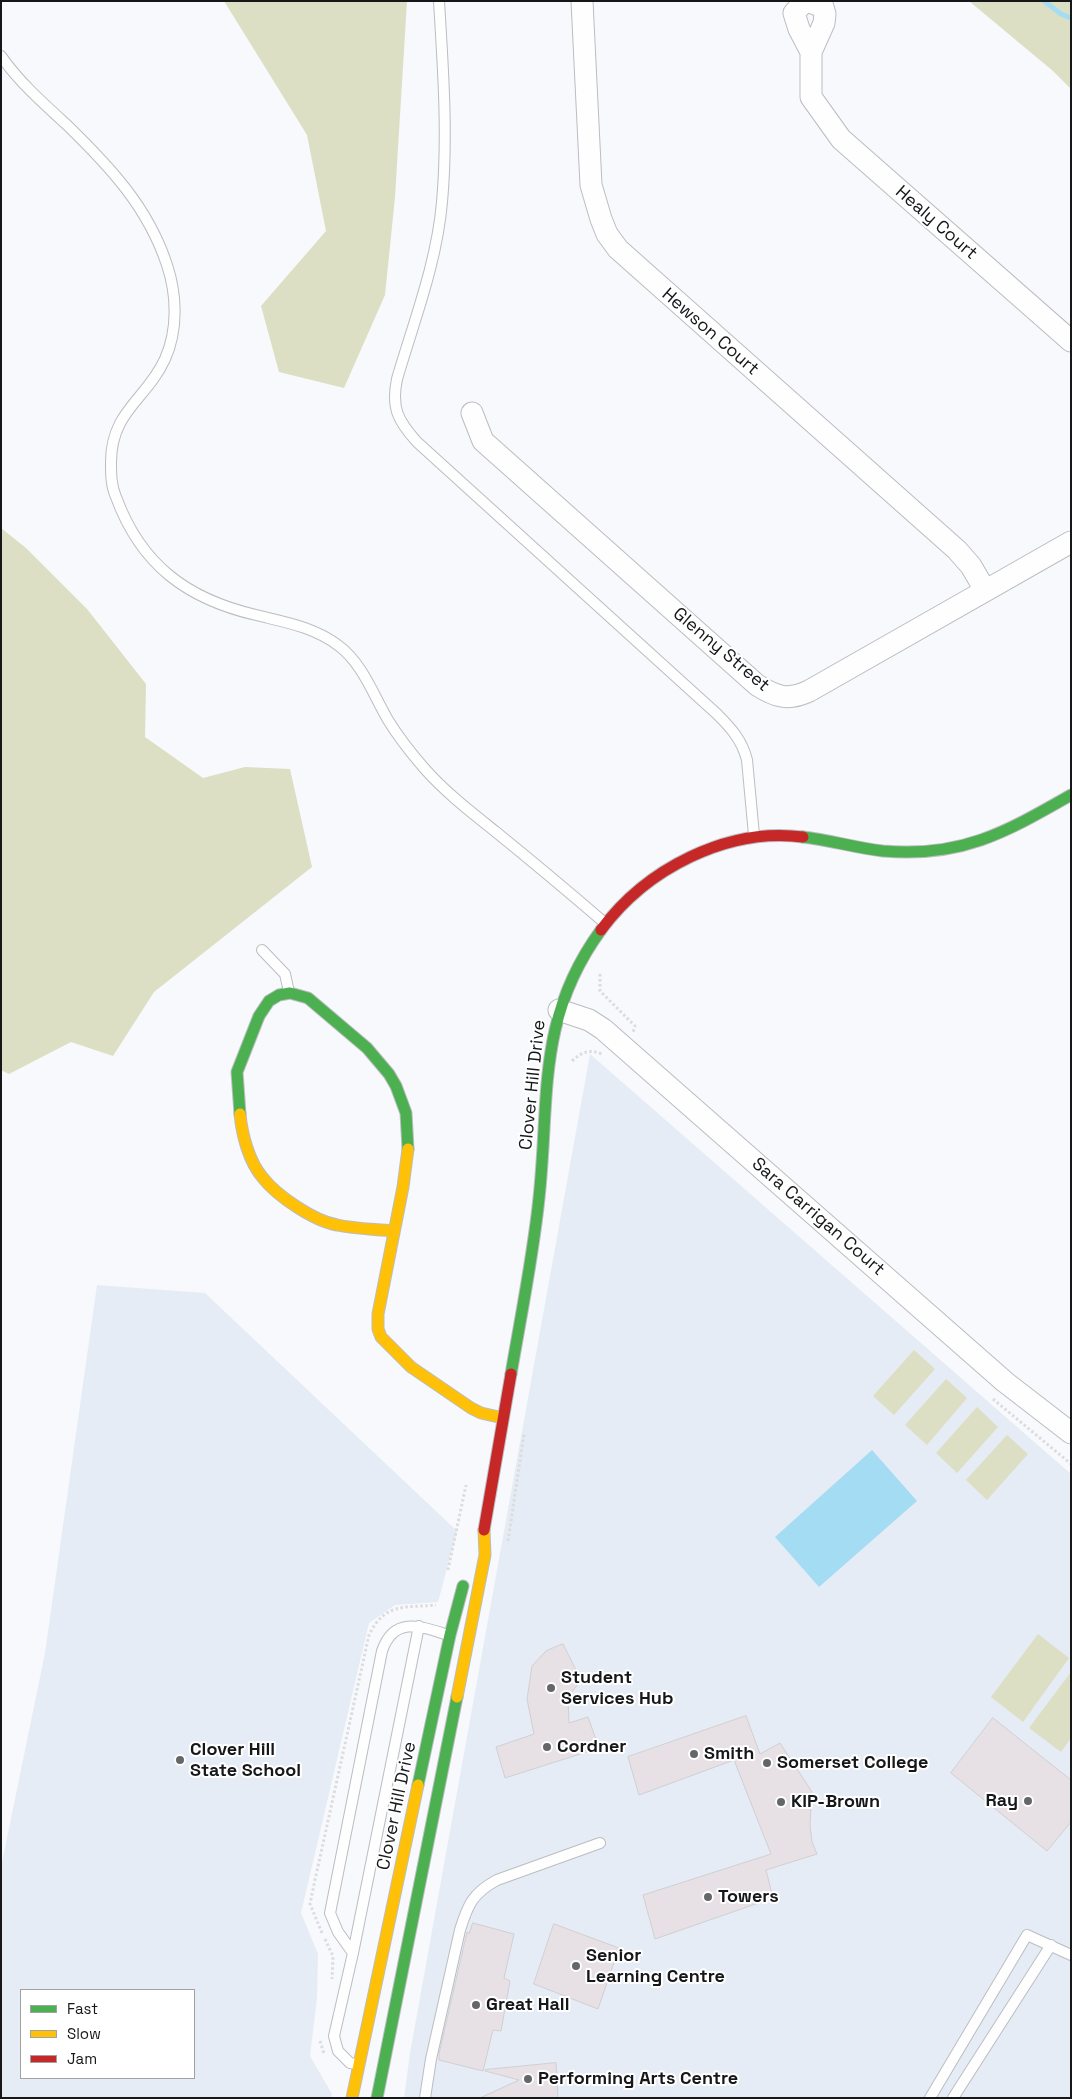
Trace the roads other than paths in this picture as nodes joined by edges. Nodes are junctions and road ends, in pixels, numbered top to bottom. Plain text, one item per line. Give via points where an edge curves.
1 (440, 1) edge
2 (582, 1) edge
3 (806, 1) edge
4 (1, 56) edge
5 (1071, 341) edge
6 (472, 413) dead end
7 (1071, 542) edge
8 (985, 590) junction
9 (1071, 795) edge
10 (754, 836) junction
11 (607, 924) junction
12 (262, 950) dead end
13 (290, 993) junction
14 (559, 1010) junction
15 (394, 1231) junction
16 (503, 1418) junction
17 (1071, 1433) edge
18 (484, 1524) junction
19 (472, 1551) dead end
20 (464, 1579) dead end
21 (419, 1626) junction
22 (450, 1635) junction
23 (467, 1652) junction
24 (600, 1843) dead end
25 (1051, 1945) junction
26 (353, 1953) junction
27 (1071, 1955) edge
28 (387, 2049) junction
29 (360, 2065) junction
30 (352, 2098) edge
31 (377, 2098) edge
32 (425, 2098) edge
33 (930, 2098) edge
34 (953, 2098) edge

1 - 10 lane via 446,128 442,203 432,257 397,378 394,406 404,428 417,442 637,640 738,736 747,760
2 - 8 street, Hewson Court via 591,185 601,219 613,242 629,261 957,550 972,566
3 - 5 street, Healy Court via 823,7 826,14 811,52 812,97 841,139
4 - 11 lane via 30,91 126,187 144,212 168,267 174,300 170,346 157,374 122,417 111,450 114,495 129,526 166,574 185,589 238,611 306,628 342,647 401,740 434,780
6 - 8 street, Glenny Street via 483,440 757,685 771,693 783,697 809,691
7 - 8 street, Glenny Street
9 - 10 street, Clover Hill Drive via 1016,827 957,847 896,852 790,834
10 - 11 street, Clover Hill Drive via 714,847 668,869 628,901
11 - 14 street, Clover Hill Drive via 574,973
12 - 13 lane via 285,974
13 - 15 street via 308,998 348,1031 382,1063 396,1086 406,1114 408,1143
13 - 15 street via 269,1000 263,1008 237,1072 241,1125 249,1154 262,1178 304,1211 335,1225
14 - 16 street, Clover Hill Drive via 551,1051 537,1212
14 - 17 street, Sara Carrigan Court via 603,1029 1005,1382
15 - 16 street via 378,1314 382,1339 395,1353 459,1402
16 - 18 street, Clover Hill Drive
18 - 19 street, Clover Hill Drive
18 - 23 street, Clover Hill Drive via 485,1554
20 - 22 street, Clover Hill Drive
21 - 22 lane
21 - 26 lane
21 - 26 lane via 394,1630 387,1638 378,1670 330,1914
22 - 23 lane
22 - 29 street, Clover Hill Drive
23 - 28 street, Clover Hill Drive
24 - 32 lane via 497,1880 482,1888 473,1898 460,1930
25 - 27 lane
25 - 33 lane via 1027,1935
25 - 34 lane
26 - 29 lane via 334,2036 338,2051 350,2063
28 - 29 lane via 372,2061
28 - 31 street, Clover Hill Drive
29 - 30 street, Clover Hill Drive

